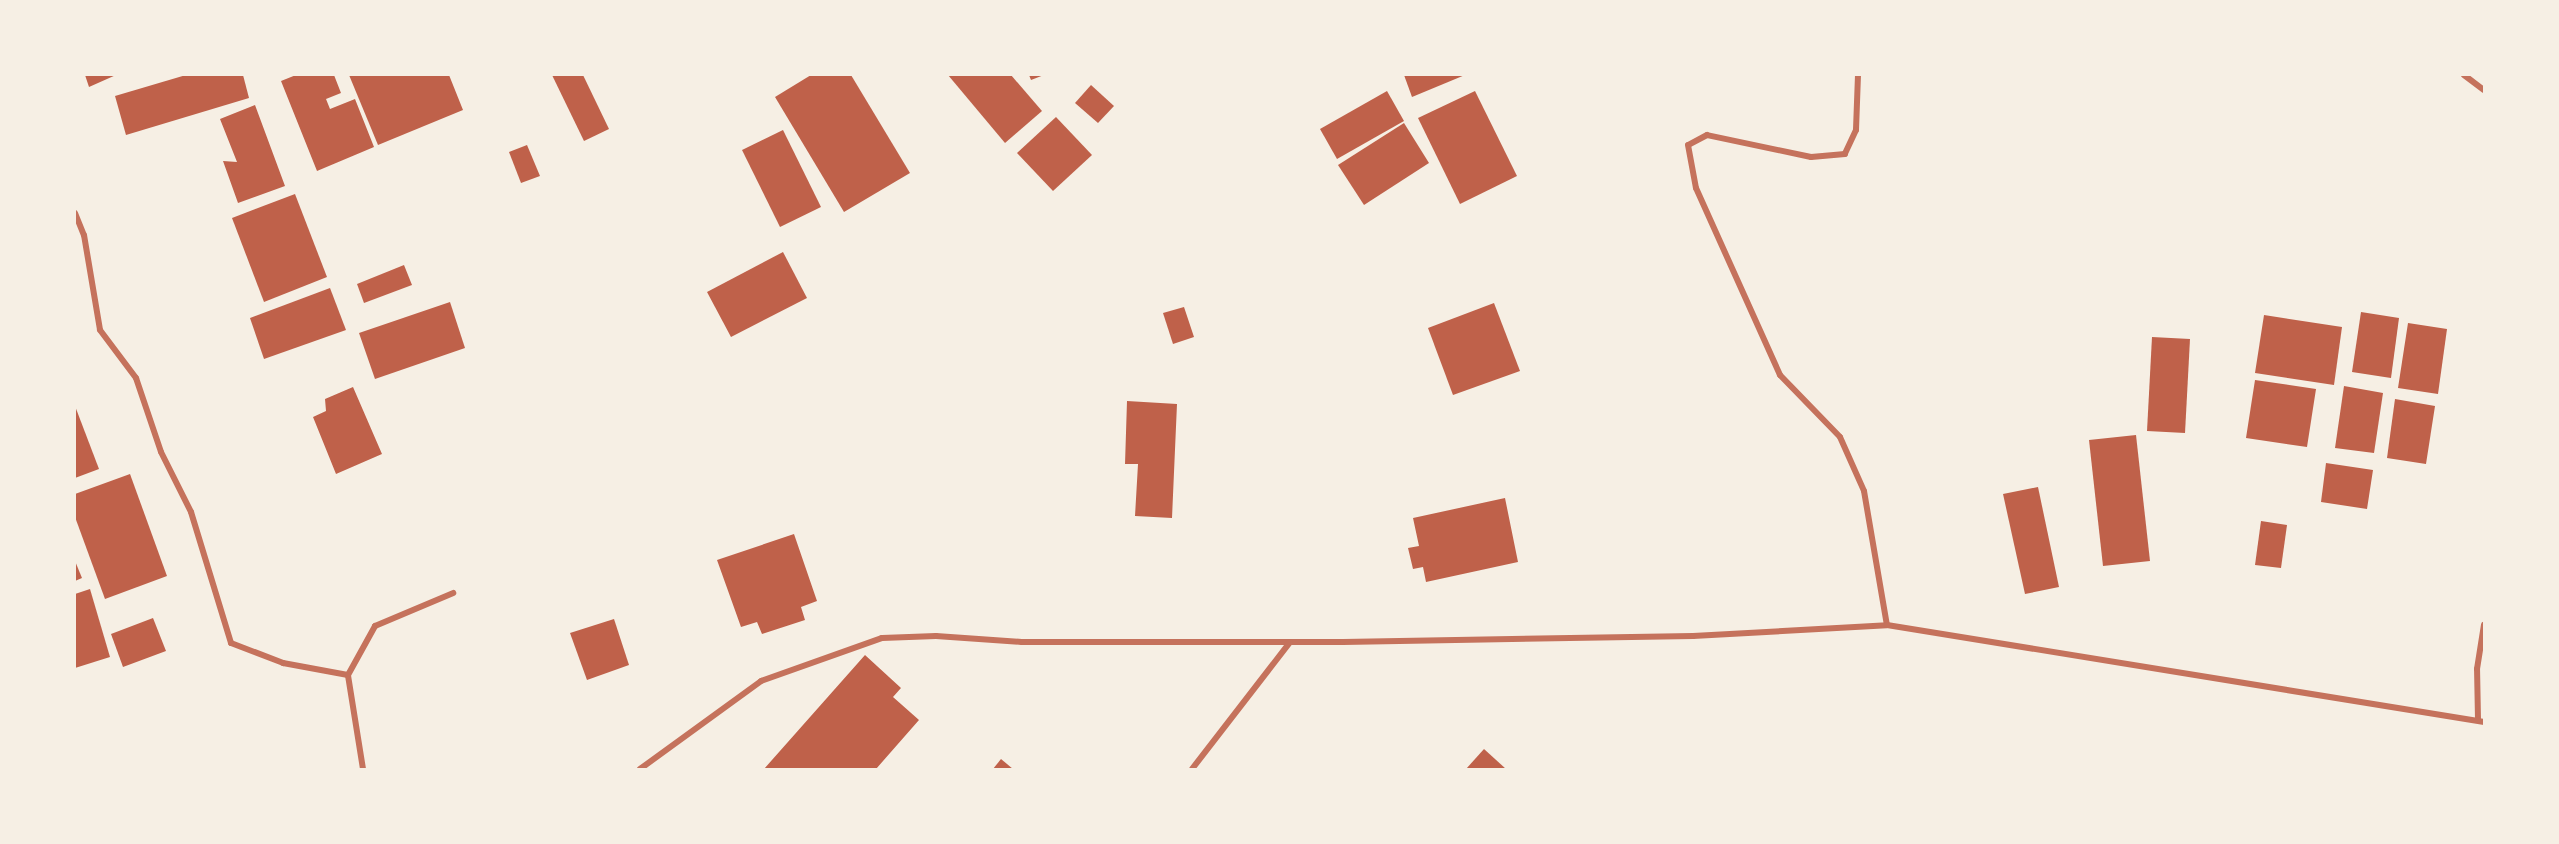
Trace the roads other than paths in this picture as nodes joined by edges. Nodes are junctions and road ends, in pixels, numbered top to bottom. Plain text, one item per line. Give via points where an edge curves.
1 (1858, 75) edge
2 (2464, 75) edge
3 (2484, 90) edge
4 (75, 213) edge
5 (453, 593) dead end
6 (1887, 625) junction
7 (2484, 625) edge
8 (1290, 642) junction
9 (348, 675) junction
10 (2481, 721) edge
11 (363, 769) edge
12 (640, 769) edge
13 (1192, 769) edge

1 - 6 street via 1856,130 1845,154 1811,157 1707,135 1688,145 1696,188 1780,375 1840,437 1864,491
2 - 3 street
4 - 9 street via 84,235 100,330 136,378 161,452 191,512 231,643 284,663
5 - 9 street via 375,626
6 - 8 street via 1693,636
6 - 10 street
7 - 10 street via 2477,669
8 - 12 street via 882,638 761,681
8 - 13 street
9 - 11 street

